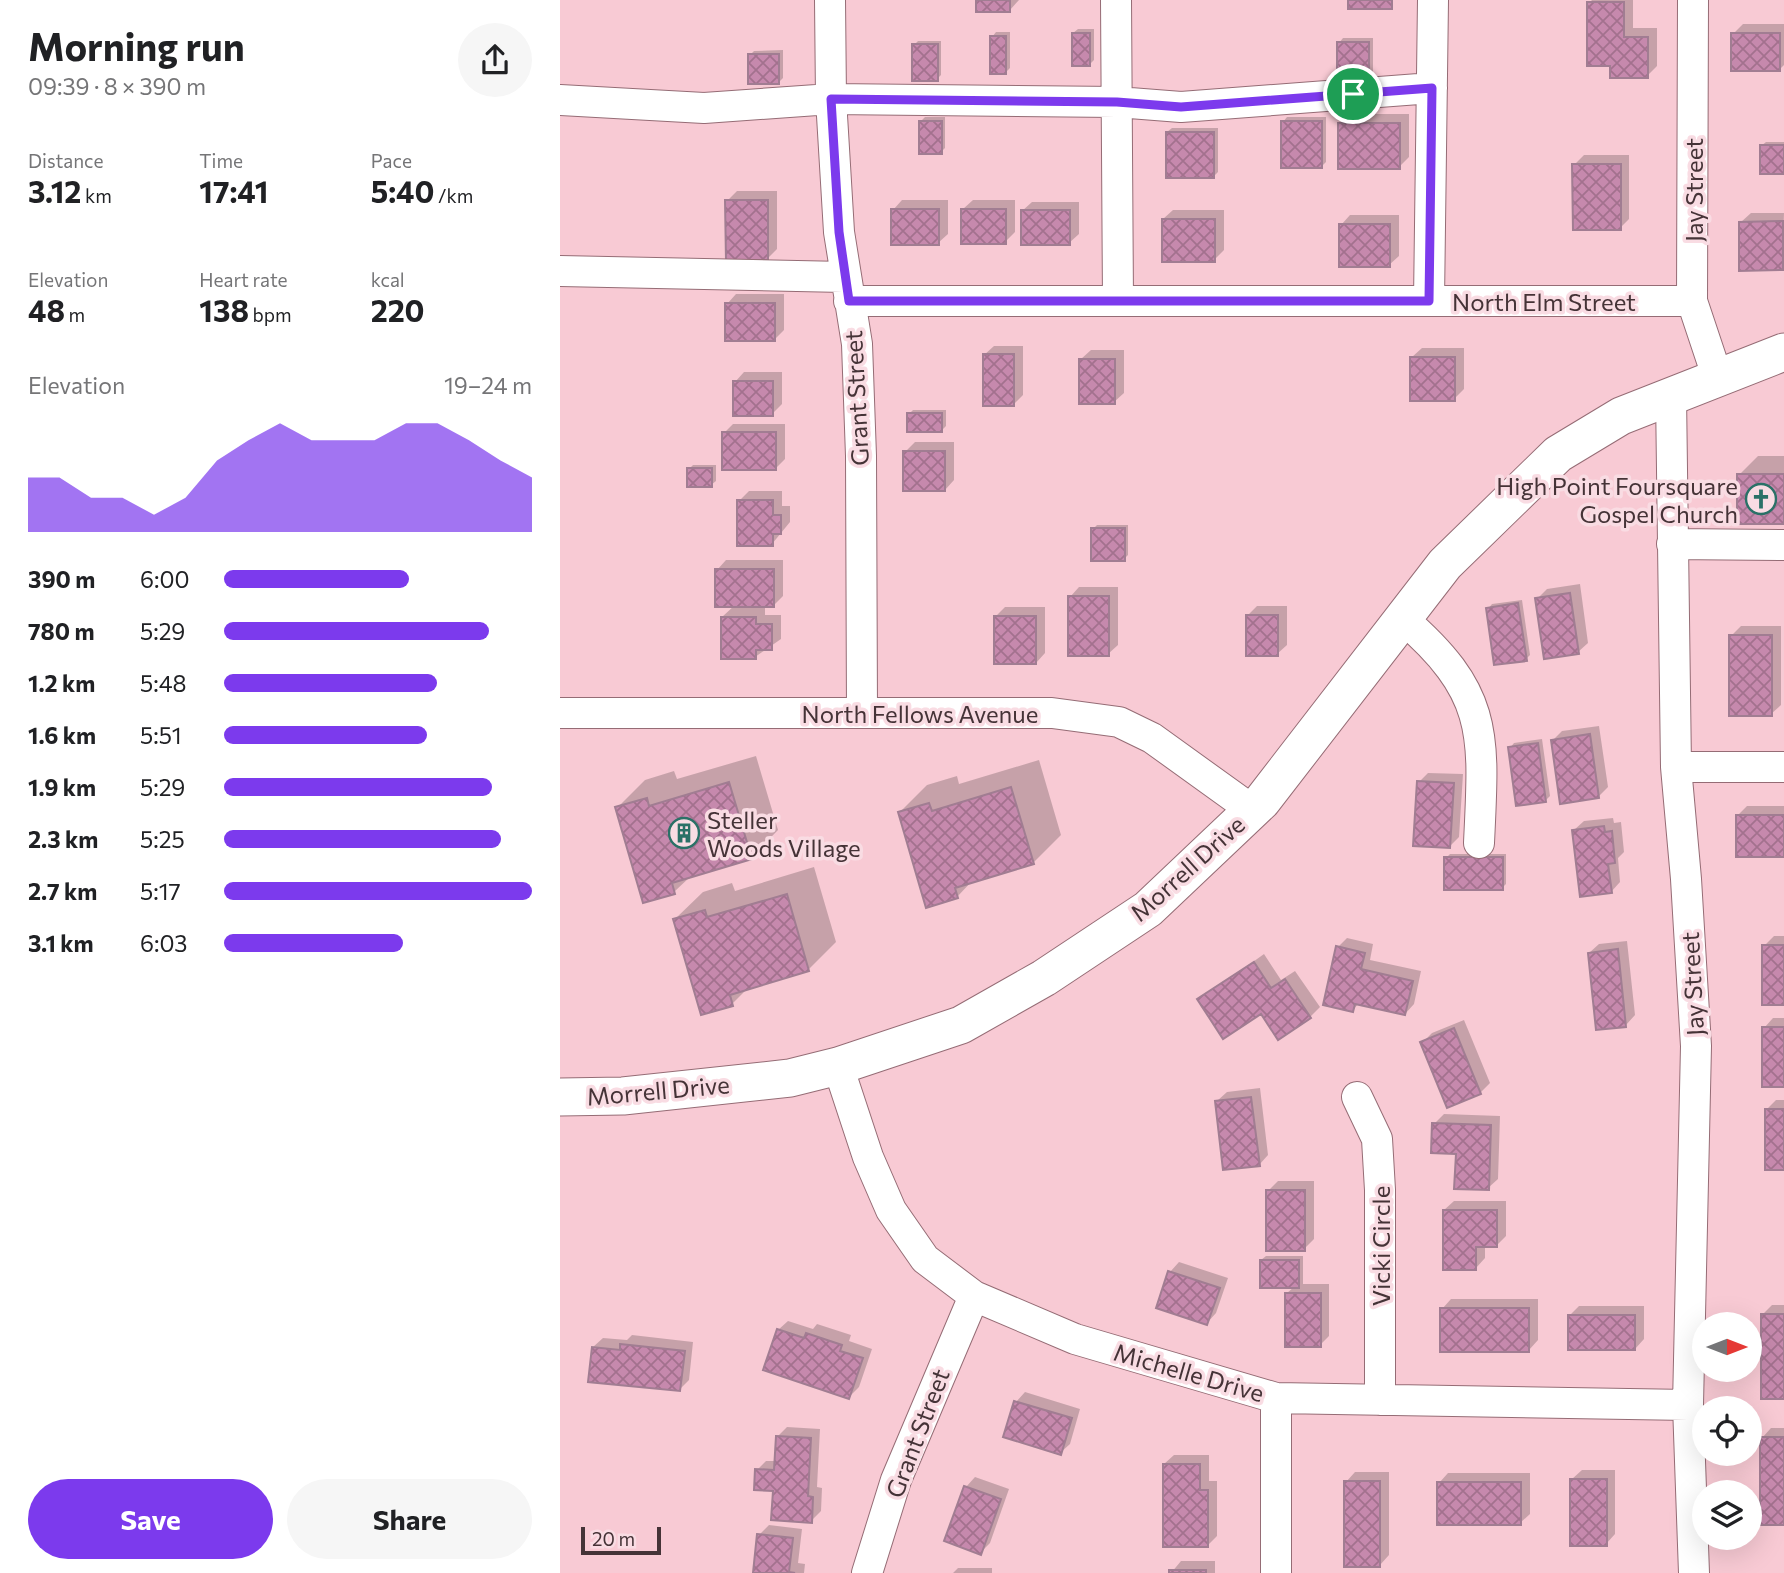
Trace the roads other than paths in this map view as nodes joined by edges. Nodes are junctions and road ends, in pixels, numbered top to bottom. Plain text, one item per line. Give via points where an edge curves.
1 (830, 0) edge
2 (1116, 0) edge
3 (1433, 0) edge
4 (1693, 0) edge
5 (1432, 88) junction
6 (831, 99) junction
7 (560, 100) edge
8 (1117, 102) junction
9 (560, 271) edge
10 (846, 289) junction
11 (1118, 301) junction
12 (1429, 301) junction
13 (1692, 301) junction
14 (1784, 352) edge
15 (1717, 376) junction
16 (1671, 395) junction
17 (1672, 544) junction
18 (1784, 545) edge
19 (1403, 619) junction
20 (560, 713) edge
21 (862, 713) junction
22 (1676, 767) junction
23 (1784, 767) edge
24 (1252, 810) junction
25 (1479, 843) dead end
26 (838, 1066) junction
27 (560, 1097) edge
28 (1357, 1097) dead end
29 (974, 1296) junction
30 (1276, 1398) junction
31 (1380, 1400) junction
32 (1688, 1405) junction
33 (867, 1573) edge
34 (1276, 1573) edge
35 (1694, 1573) edge

1 - 6 street, Grant Street
2 - 8 street
3 - 5 street
4 - 13 street, Jay Street
5 - 8 street via 1181,107
5 - 12 street
6 - 7 street via 704,108
6 - 8 street
6 - 10 street, Grant Street
8 - 11 street
9 - 10 street, North Elm Street
10 - 11 street, North Elm Street
10 - 21 street, Grant Street via 857,344
11 - 12 street, North Elm Street
12 - 13 street, North Elm Street
13 - 15 street, Jay Street
14 - 15 main road
15 - 16 main road
16 - 17 street, Jay Street
16 - 19 main road, Morrell Drive via 1621,416 1558,454 1454,555
17 - 18 street
17 - 22 street, Jay Street
19 - 24 main road, Morrell Drive
19 - 25 street via 1434,646 1462,682 1479,721
20 - 21 street, North Fellows Avenue
21 - 24 street, North Fellows Avenue via 1052,713 1119,722 1152,738
22 - 23 street
22 - 32 street, Jay Street via 1696,1046
24 - 26 main road, Morrell Drive via 1148,909 1044,978 961,1025
26 - 27 main road, Morrell Drive via 790,1078 623,1096
26 - 29 street, Michelle Drive via 867,1157 891,1210 925,1259
28 - 31 street, Vicki Circle via 1377,1139 1378,1152
29 - 30 street, Michelle Drive via 1075,1339
29 - 33 street, Grant Street via 896,1480
30 - 31 street, Michelle Drive
30 - 34 street
31 - 32 street, Michelle Drive
32 - 35 street, Jay Street

